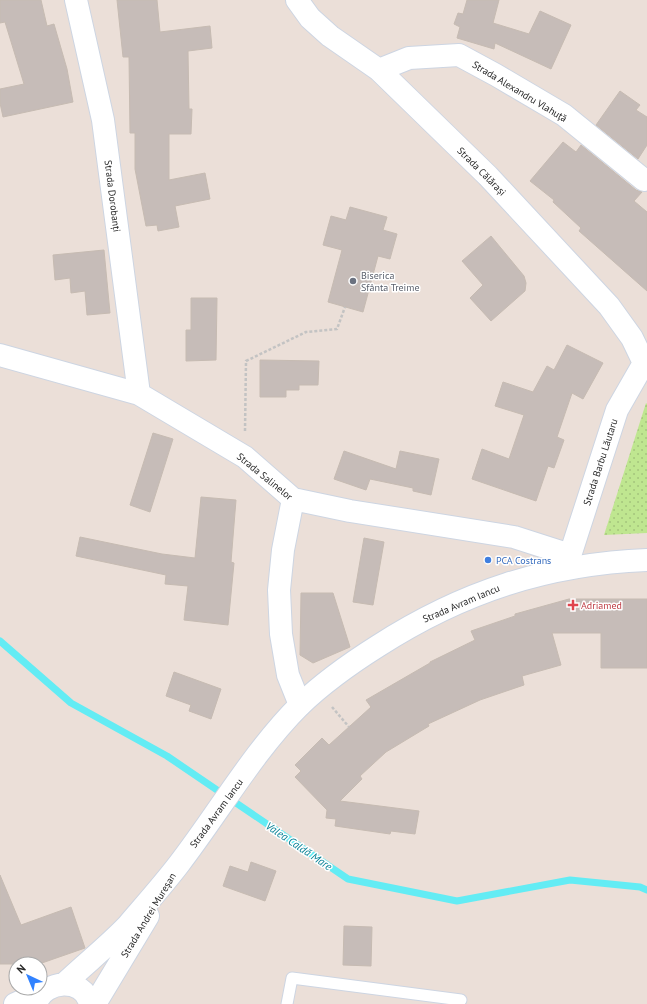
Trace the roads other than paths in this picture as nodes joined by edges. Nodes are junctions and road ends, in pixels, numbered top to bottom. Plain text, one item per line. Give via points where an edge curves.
1 (76, 0) edge
2 (297, 0) edge
3 (379, 70) junction
4 (644, 180) dead end
5 (0, 355) edge
6 (646, 362) edge
7 (139, 394) junction
8 (293, 499) junction
9 (647, 560) edge
10 (568, 562) junction
11 (300, 705) junction
12 (178, 865) junction
13 (64, 984) junction
14 (40, 998) edge
15 (461, 1000) dead end
16 (15, 1004) edge
17 (90, 1004) edge
18 (95, 1004) edge
19 (287, 1004) edge

1 - 7 street, Strada Dorobanți via 103,120
2 - 3 street, Strada Călărași via 310,18 330,36
3 - 4 street, Strada Alexandru Vlahuță via 409,58 459,55 564,115
3 - 6 street, Strada Călărași via 488,176 609,306
5 - 7 street, Strada Salinelor
6 - 10 street, Strada Barbu Lăutaru via 617,410
7 - 8 street, Strada Salinelor via 245,457
8 - 10 street, Strada Salinelor via 350,511 514,537
8 - 11 street via 283,550 279,590 281,634 288,675
9 - 10 street, Strada Avram Iancu
10 - 11 street, Strada Avram Iancu via 447,607 407,628 359,658
11 - 12 street, Strada Avram Iancu via 256,758
12 - 13 street, Strada Andrei Mureșan via 127,925
12 - 18 street, Strada Andrei Mureșan
13 - 14 street, Strada Andrei Mureșan via 50,987
13 - 17 street via 75,986 83,992
14 - 16 street, Strada Andrei Mureșan
15 - 19 lane via 292,978

